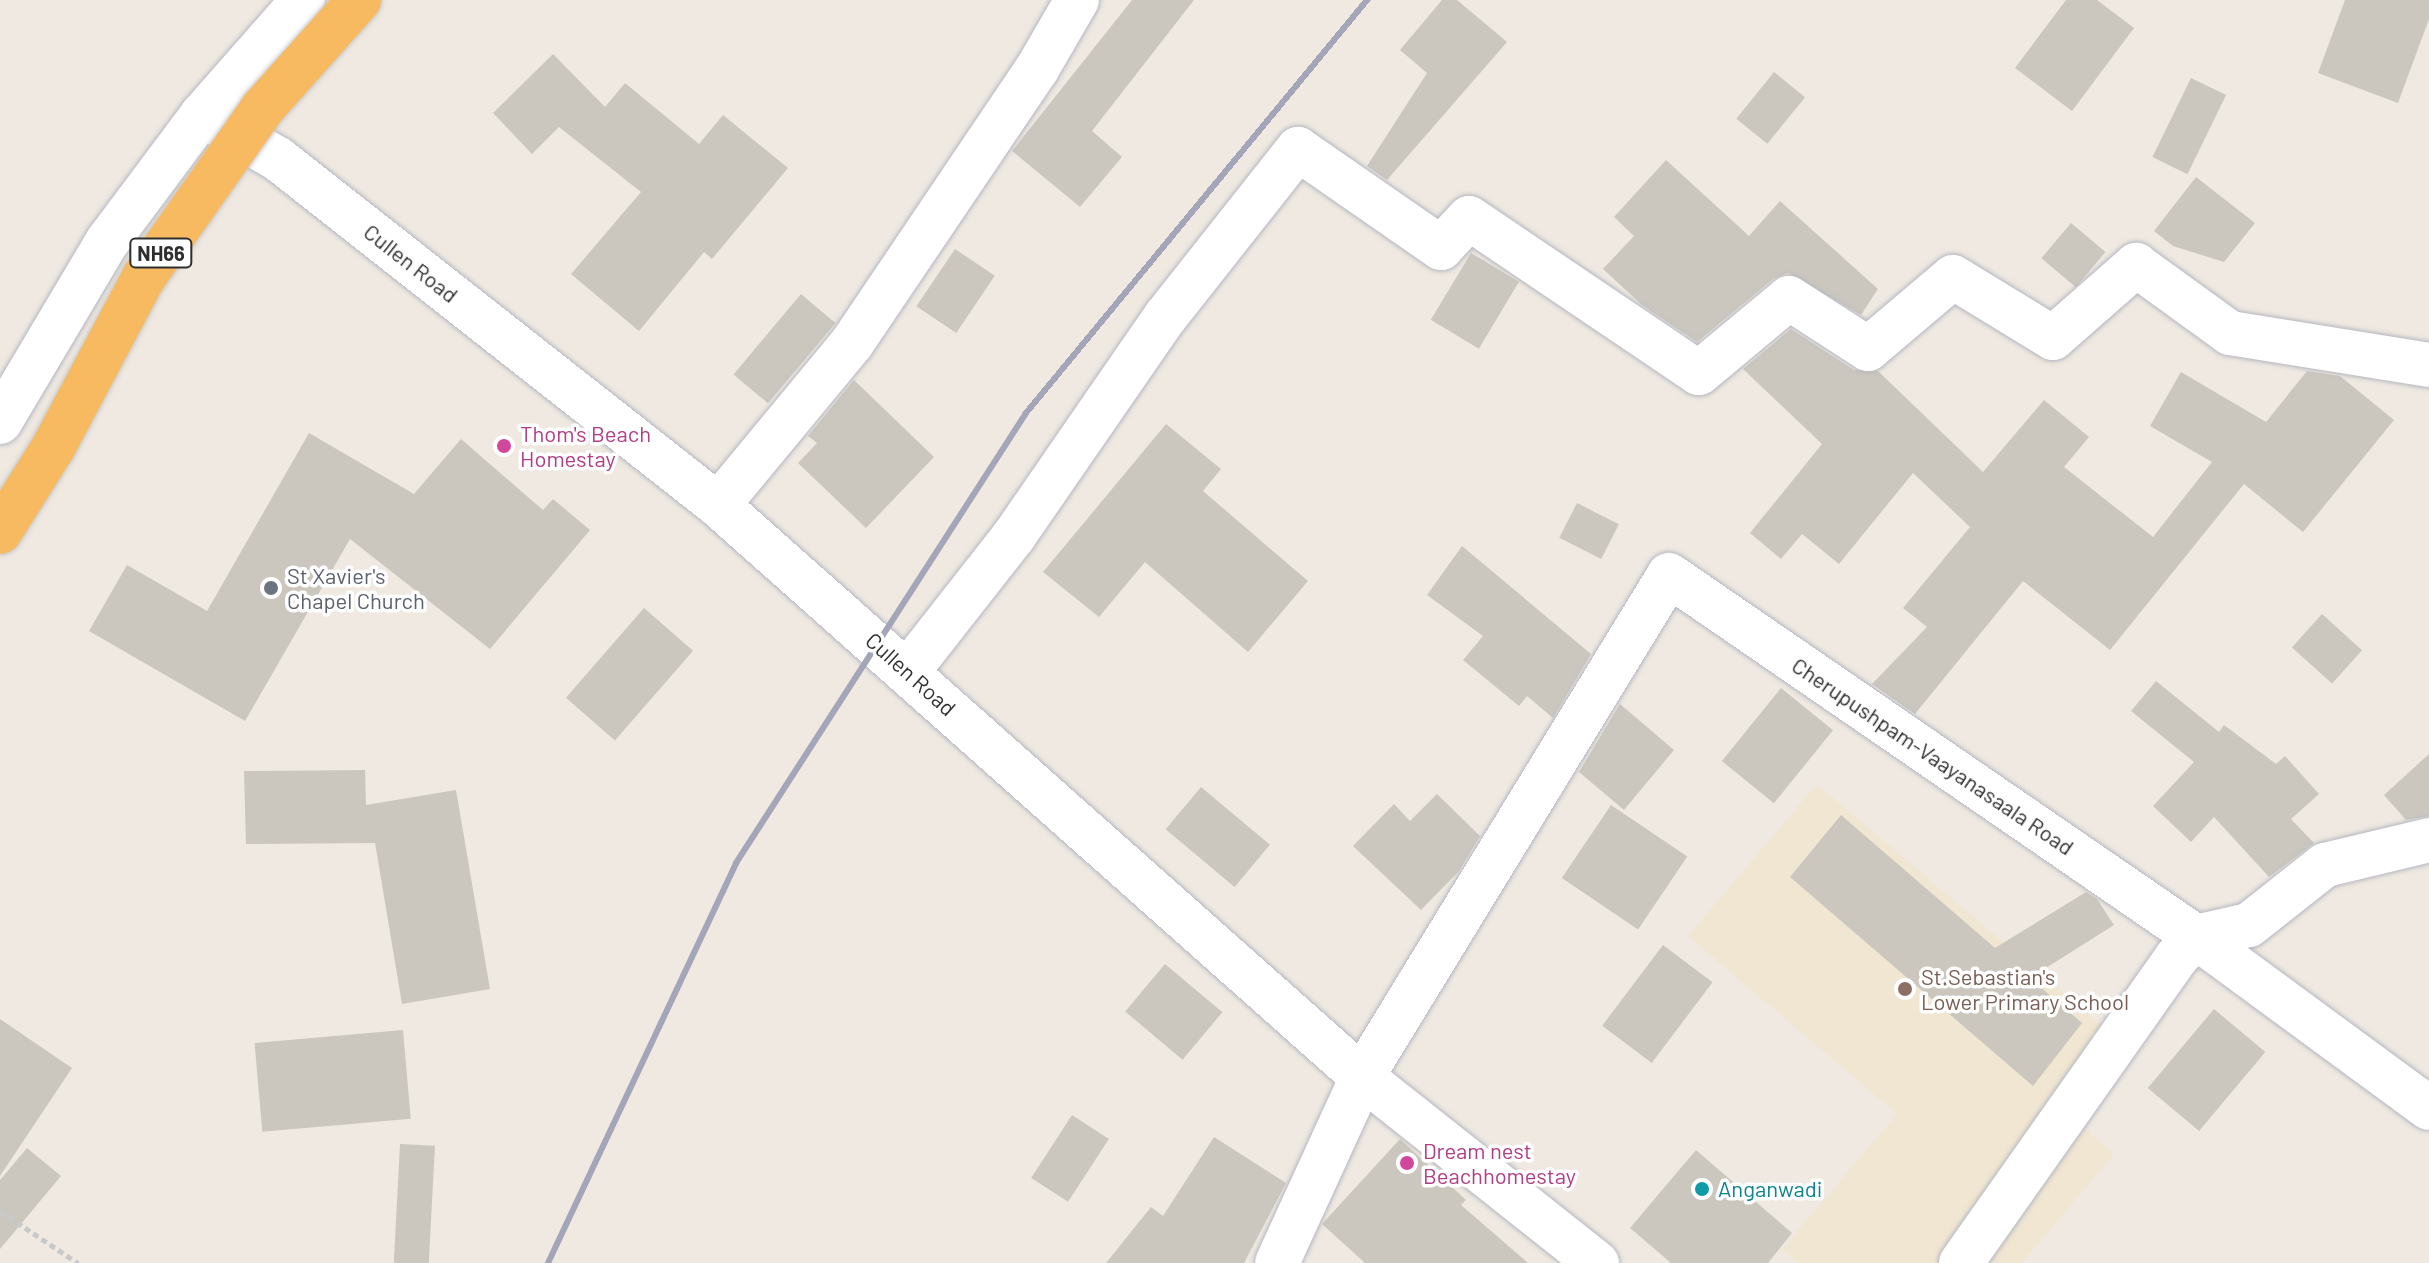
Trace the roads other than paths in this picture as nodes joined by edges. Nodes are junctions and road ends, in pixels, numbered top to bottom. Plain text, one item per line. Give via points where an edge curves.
1 (303, 0) edge
2 (359, 0) edge
3 (1077, 0) edge
4 (202, 115) junction
5 (2429, 365) edge
6 (0, 422) edge
7 (718, 505) junction
8 (0, 532) edge
9 (908, 671) junction
10 (2426, 842) edge
11 (2196, 937) junction
12 (1362, 1077) junction
13 (2429, 1108) edge
14 (1277, 1263) edge
15 (1597, 1263) edge
16 (1961, 1263) edge

1 - 4 street
2 - 8 highway, NH66, bridge via 262,109 144,277 53,448
3 - 7 street via 1037,69 852,343
4 - 6 street via 107,242
4 - 7 street, Cullen Road via 278,159
5 - 9 street via 2230,333 2136,265 2053,338 1953,277 1868,349 1789,298 1699,373 1469,218 1441,248 1298,149 1166,316 1014,536
7 - 9 street, Cullen Road
9 - 12 street, Cullen Road
10 - 11 street via 2325,865 2249,925
11 - 12 street, Cherupushpam-Vaayanasaala Road via 1669,575
11 - 13 street, Cherupushpam-Vaayanasaala Road
11 - 16 street
12 - 14 street
12 - 15 street, Cullen Road

